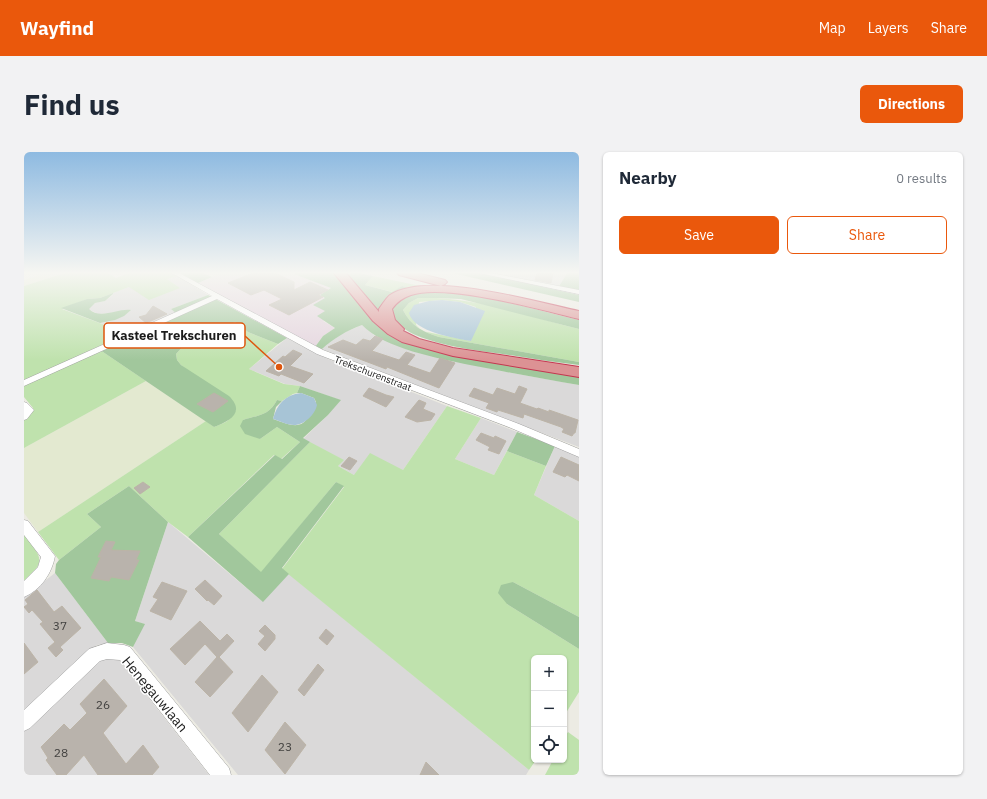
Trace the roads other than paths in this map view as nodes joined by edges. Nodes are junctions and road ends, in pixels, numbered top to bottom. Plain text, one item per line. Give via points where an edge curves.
1 (204, 302) edge
2 (228, 302) edge
3 (363, 302) edge
4 (388, 302) edge
5 (522, 302) edge
6 (562, 302) edge
7 (579, 306) edge
8 (579, 315) edge
9 (437, 348) junction
10 (579, 372) edge
11 (24, 383) edge
12 (24, 405) edge
13 (24, 417) edge
14 (579, 453) edge
15 (24, 525) edge
16 (24, 590) edge
17 (24, 722) edge
18 (222, 775) edge

1 - 11 street
2 - 14 street, Trekschurenstraat via 320,352
3 - 9 highway via 374,316 390,329 406,338
4 - 9 highway via 386,316 395,328
5 - 8 highway
6 - 7 highway
9 - 10 highway
12 - 13 street via 29,410
15 - 16 street via 48,556 47,566
17 - 18 street, Henegauwlaan via 95,655 107,651 124,653

